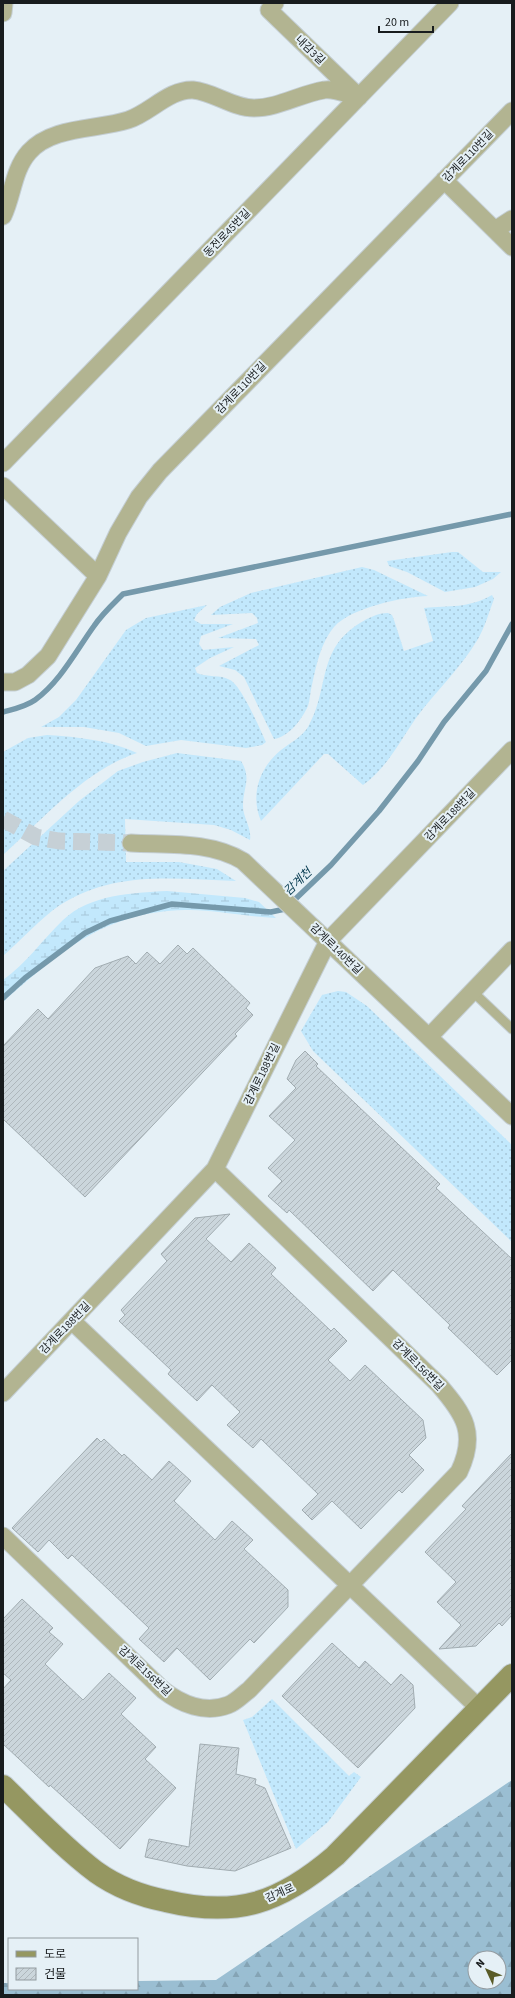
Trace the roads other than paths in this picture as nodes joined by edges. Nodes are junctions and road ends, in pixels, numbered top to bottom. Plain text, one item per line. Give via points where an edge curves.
1 (4, 3) edge
2 (275, 3) edge
3 (450, 3) edge
4 (3, 13) edge
5 (359, 97) junction
6 (512, 111) edge
7 (444, 180) junction
8 (3, 216) edge
9 (512, 219) edge
10 (495, 230) junction
11 (512, 247) edge
12 (3, 463) edge
13 (3, 486) edge
14 (98, 576) junction
15 (3, 682) edge
16 (512, 750) edge
17 (131, 843) tunnel mouth
18 (328, 941) junction
19 (512, 950) edge
20 (472, 991) junction
21 (512, 1029) edge
22 (429, 1037) junction
23 (512, 1116) edge
24 (215, 1168) junction
25 (72, 1321) junction
26 (3, 1393) edge
27 (3, 1536) edge
28 (351, 1585) junction
29 (512, 1675) edge
30 (480, 1709) junction
31 (3, 1786) edge

1 - 4 street
2 - 5 street, 내감3길 via 269,10
3 - 5 street, 동전로45번길
5 - 8 street via 325,89 269,106 253,108 194,90 182,90 140,116 44,139 29,152 17,172
5 - 12 street, 동전로45번길
6 - 7 street, 감계로110번길
7 - 10 street
7 - 14 street, 감계로110번길 via 160,471 138,497
9 - 10 street
10 - 11 street
13 - 14 street
14 - 15 street, 감계로110번길 via 48,656 28,675 15,682
16 - 18 street, 감계로188번길
17 - 18 street, 감계로140번길 via 211,848 229,853 253,870
18 - 22 street, 감계로140번길
18 - 24 street, 감계로188번길
19 - 20 street
20 - 21 lane
20 - 22 street
22 - 23 street, 감계로140번길
24 - 25 street, 감계로188번길
24 - 28 street, 감계로156번길 via 439,1385 456,1405 466,1426 469,1441 466,1457 459,1472
25 - 26 street, 감계로188번길
25 - 28 street
27 - 28 street, 감계로156번길 via 164,1690 194,1707 229,1705 249,1690
28 - 30 street
29 - 30 main road, 감계로
30 - 31 main road, 감계로 via 336,1856 293,1888 246,1906 194,1907 156,1899 121,1886 97,1873 74,1854

